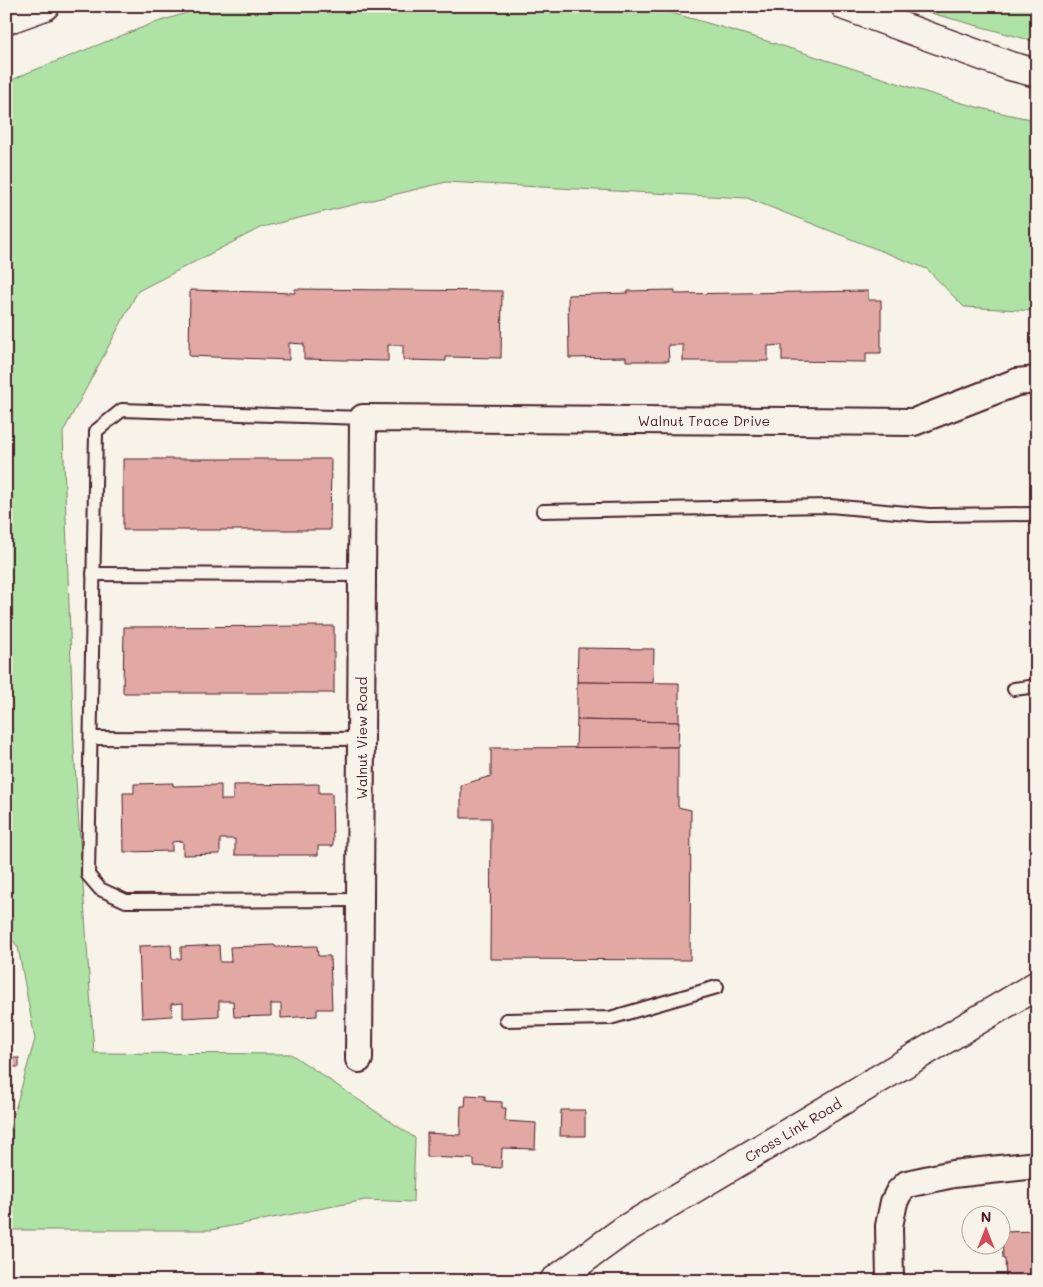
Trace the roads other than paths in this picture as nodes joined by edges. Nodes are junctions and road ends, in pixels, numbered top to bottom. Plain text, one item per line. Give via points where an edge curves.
1 (46, 6) edge
2 (845, 6) edge
3 (6, 20) edge
4 (1037, 73) edge
5 (1037, 380) edge
6 (363, 418) junction
7 (543, 511) dead end
8 (1037, 514) edge
9 (93, 574) junction
10 (362, 575) junction
11 (1037, 686) edge
12 (1014, 688) dead end
13 (90, 738) junction
14 (361, 739) junction
15 (360, 900) junction
16 (1037, 985) edge
17 (717, 987) dead end
18 (506, 1020) dead end
19 (359, 1059) dead end
20 (1037, 1165) edge
21 (554, 1281) edge
22 (890, 1281) edge

1 - 3 main road
2 - 4 main road
5 - 6 street, Walnut Trace Drive via 1017,382 914,422
6 - 9 lane via 122,410 96,431
6 - 10 street, Walnut View Road
7 - 8 lane via 830,506 929,515
9 - 10 lane
9 - 13 lane
10 - 14 street, Walnut View Road
11 - 12 lane
13 - 14 lane
13 - 15 lane via 88,875 100,889 126,901
14 - 15 street, Walnut View Road
15 - 19 street, Walnut View Road
16 - 21 main road, Cross Link Road via 624,1230
17 - 18 lane via 610,1018
20 - 22 street via 953,1174 907,1184 894,1202 889,1226

